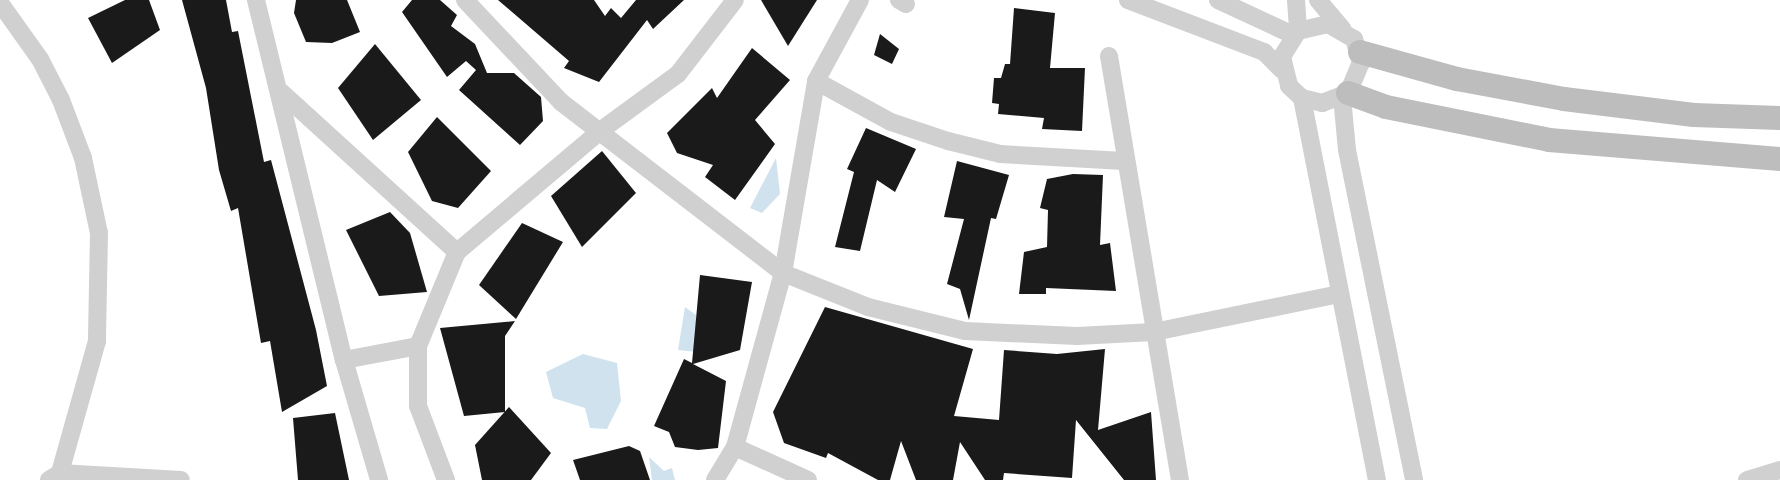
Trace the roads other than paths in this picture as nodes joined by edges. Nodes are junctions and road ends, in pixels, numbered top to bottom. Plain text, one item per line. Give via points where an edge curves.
1 (256, 0) edge
2 (465, 0) edge
3 (735, 0) edge
4 (860, 0) edge
5 (1128, 0) edge
6 (1218, 0) edge
7 (1296, 0) edge
8 (1318, 0) edge
9 (0, 3) edge
10 (1344, 30) junction
11 (1295, 33) junction
12 (1360, 52) junction
13 (1109, 56) dead end
14 (1282, 70) junction
15 (816, 81) junction
16 (281, 92) junction
17 (1345, 95) junction
18 (1302, 98) junction
19 (1780, 118) edge
20 (600, 130) junction
21 (1780, 159) edge
22 (1124, 161) junction
23 (457, 252) junction
24 (783, 273) junction
25 (1339, 294) junction
26 (1154, 332) junction
27 (418, 346) junction
28 (344, 360) junction
29 (735, 447) junction
30 (1780, 470) edge
31 (55, 477) edge
32 (181, 480) edge
33 (379, 480) edge
34 (446, 480) edge
35 (715, 480) edge
36 (808, 480) edge
37 (1180, 480) edge
38 (1377, 480) edge
39 (1414, 480) edge
40 (1747, 480) edge

1 - 16 street
2 - 20 street via 561,102
3 - 20 street via 678,74
4 - 15 street
5 - 14 street via 1264,52
6 - 11 street
7 - 11 street
8 - 10 street
9 - 31 street via 40,59 61,100 83,158 99,233 97,341
10 - 11 street via 1328,24
10 - 12 street
11 - 14 street
12 - 17 street via 1360,74
12 - 19 street via 1457,80 1564,99 1694,115
13 - 22 street
14 - 18 street
15 - 22 street via 891,122 948,141 1000,154
15 - 24 street
16 - 23 street
16 - 28 street
17 - 18 street via 1322,103
17 - 21 street via 1550,141
17 - 39 street via 1347,150
18 - 25 street
20 - 23 street
20 - 24 street
22 - 26 street
23 - 27 street
24 - 26 street via 868,307 965,331 1021,336
24 - 29 street
25 - 26 street
25 - 38 street
26 - 37 street
27 - 28 street
27 - 34 street via 418,406
28 - 33 street
29 - 35 street
29 - 36 street
30 - 40 street
31 - 32 street

